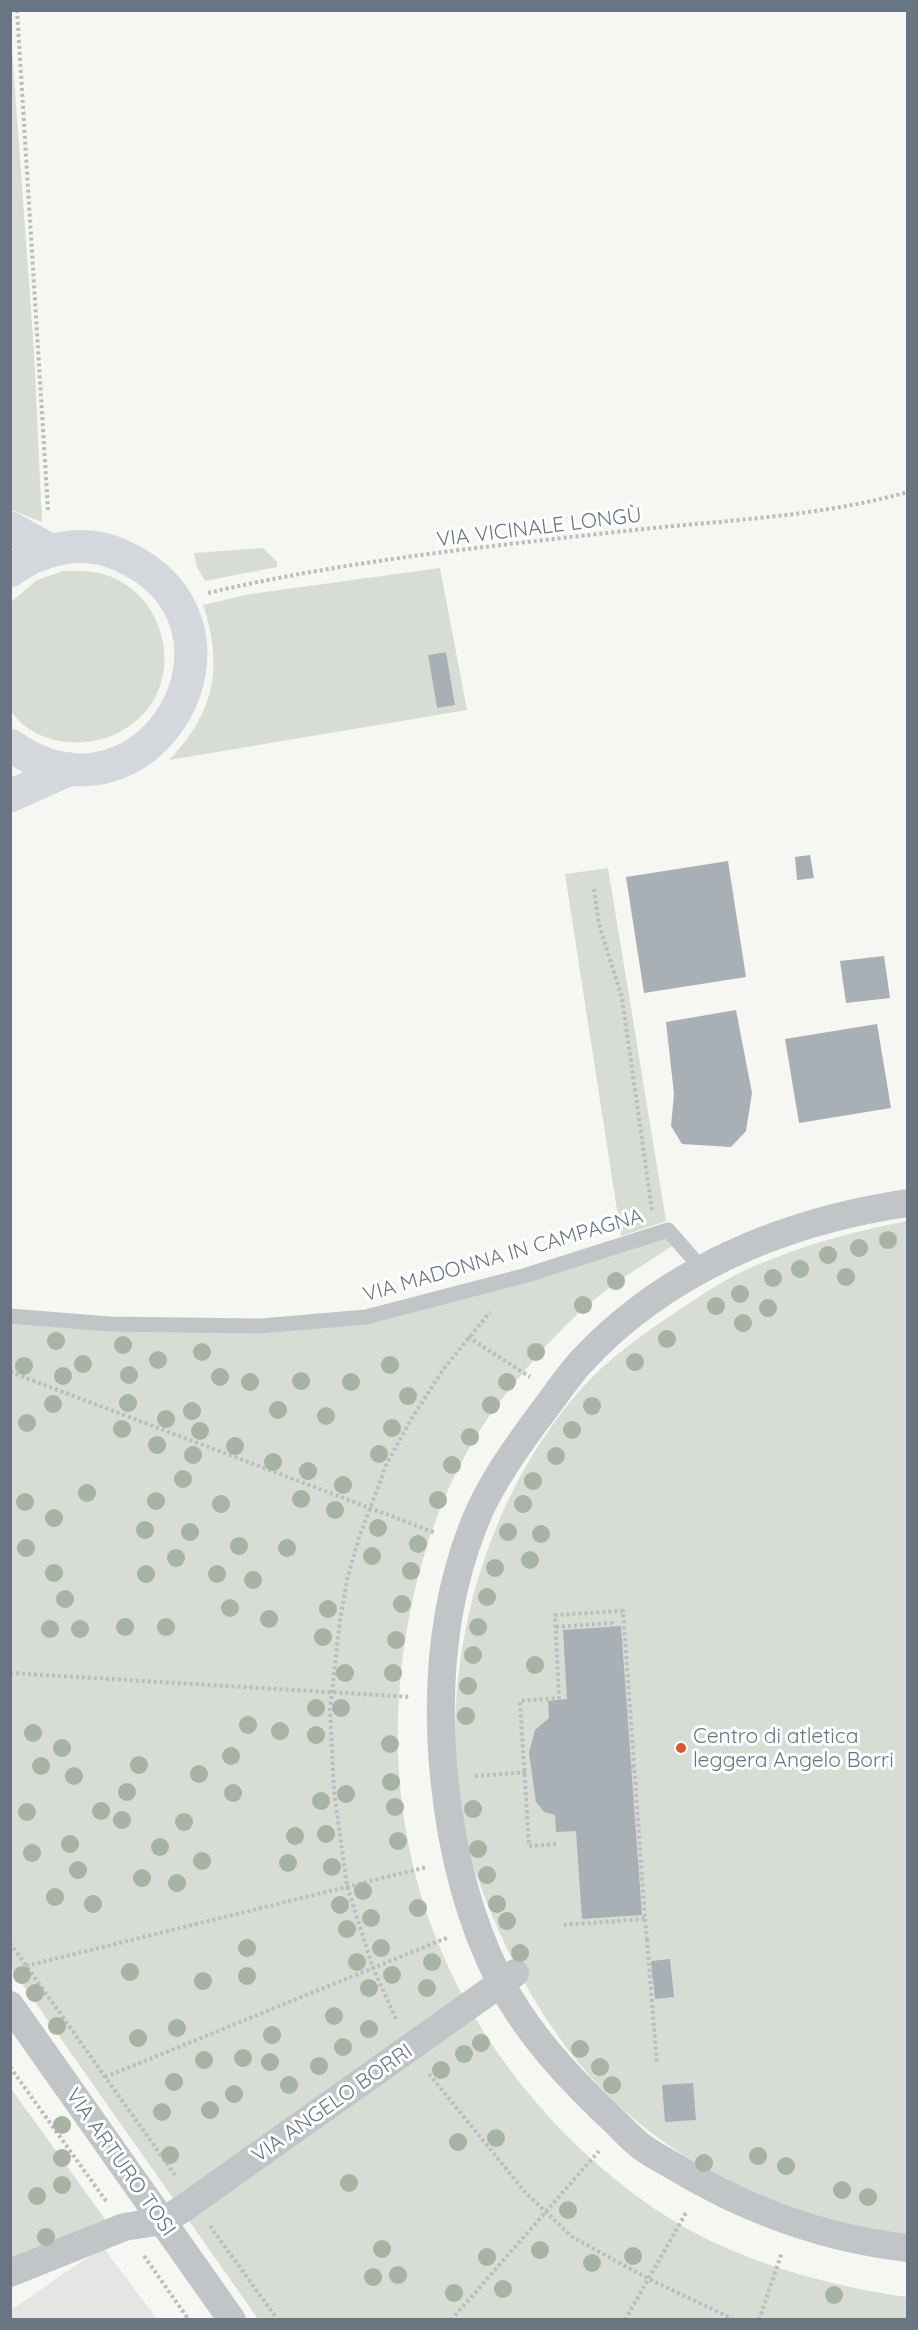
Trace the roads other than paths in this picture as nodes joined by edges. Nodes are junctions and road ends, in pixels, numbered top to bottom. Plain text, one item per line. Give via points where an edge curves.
1 (10, 528) edge
2 (50, 550) junction
3 (10, 571) edge
4 (10, 745) edge
5 (70, 769) junction
6 (10, 796) edge
7 (908, 1203) edge
8 (702, 1269) junction
9 (10, 1316) edge
10 (509, 1977) junction
11 (10, 2005) edge
12 (162, 2221) junction
13 (908, 2248) edge
14 (10, 2273) edge
15 (232, 2319) edge

1 - 2 street
2 - 3 street
2 - 5 street via 80,546 135,561 158,579 176,602 191,648 184,696 174,717 158,736 118,762
4 - 5 street via 46,764
5 - 6 street
7 - 8 street via 802,1226
8 - 9 lane, VIA MADONNA IN CAMPAGNA via 668,1230 526,1275 366,1317 261,1326 109,1324
8 - 10 street via 628,1317 579,1364 505,1463 474,1523 468,1545 445,1631 441,1699 444,1779 456,1860 477,1925
10 - 12 street, VIA ANGELO BORRI
10 - 13 street via 542,2047 642,2147 717,2192 792,2222
11 - 12 street, VIA ARTURO TOSI
12 - 14 street via 124,2227
12 - 15 street, VIA ARTURO TOSI

